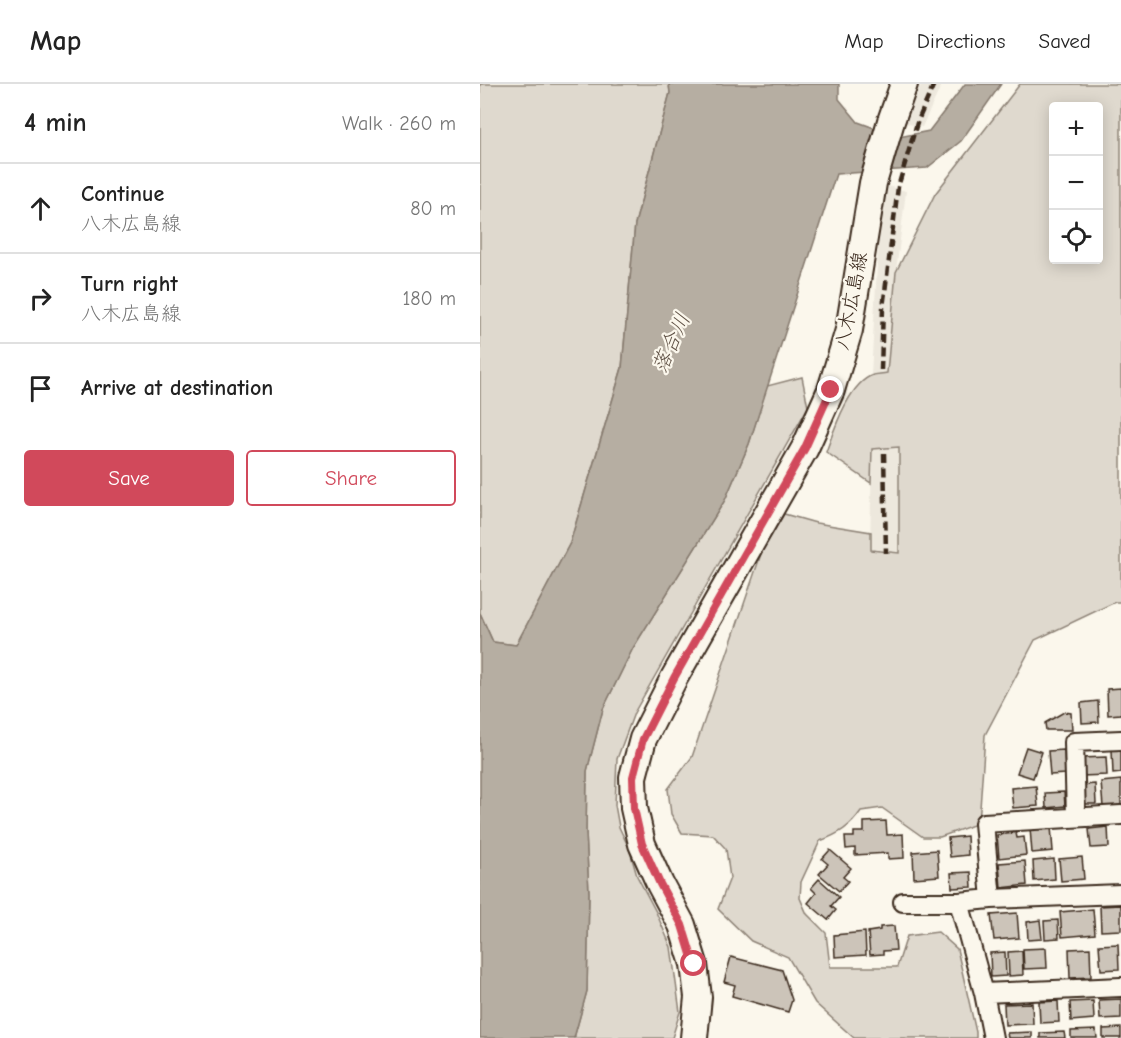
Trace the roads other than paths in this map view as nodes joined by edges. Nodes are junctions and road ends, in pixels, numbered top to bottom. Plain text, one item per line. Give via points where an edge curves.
1 (904, 84) edge
2 (1121, 740) edge
3 (1121, 815) edge
4 (1076, 817) junction
5 (1121, 894) edge
6 (991, 899) junction
7 (903, 902) dead end
8 (960, 902) junction
9 (1121, 987) edge
10 (984, 993) junction
11 (693, 1038) edge
12 (993, 1038) edge

1 - 11 main road, 八木広島線 via 873,183 849,330 831,390 805,448 674,678 643,739 633,777 634,808 642,844 682,925 694,964 698,997
2 - 4 street via 1074,742
3 - 4 street
4 - 6 street via 984,823
5 - 6 street
6 - 8 street
7 - 8 street
8 - 10 street
9 - 10 street
10 - 12 street

